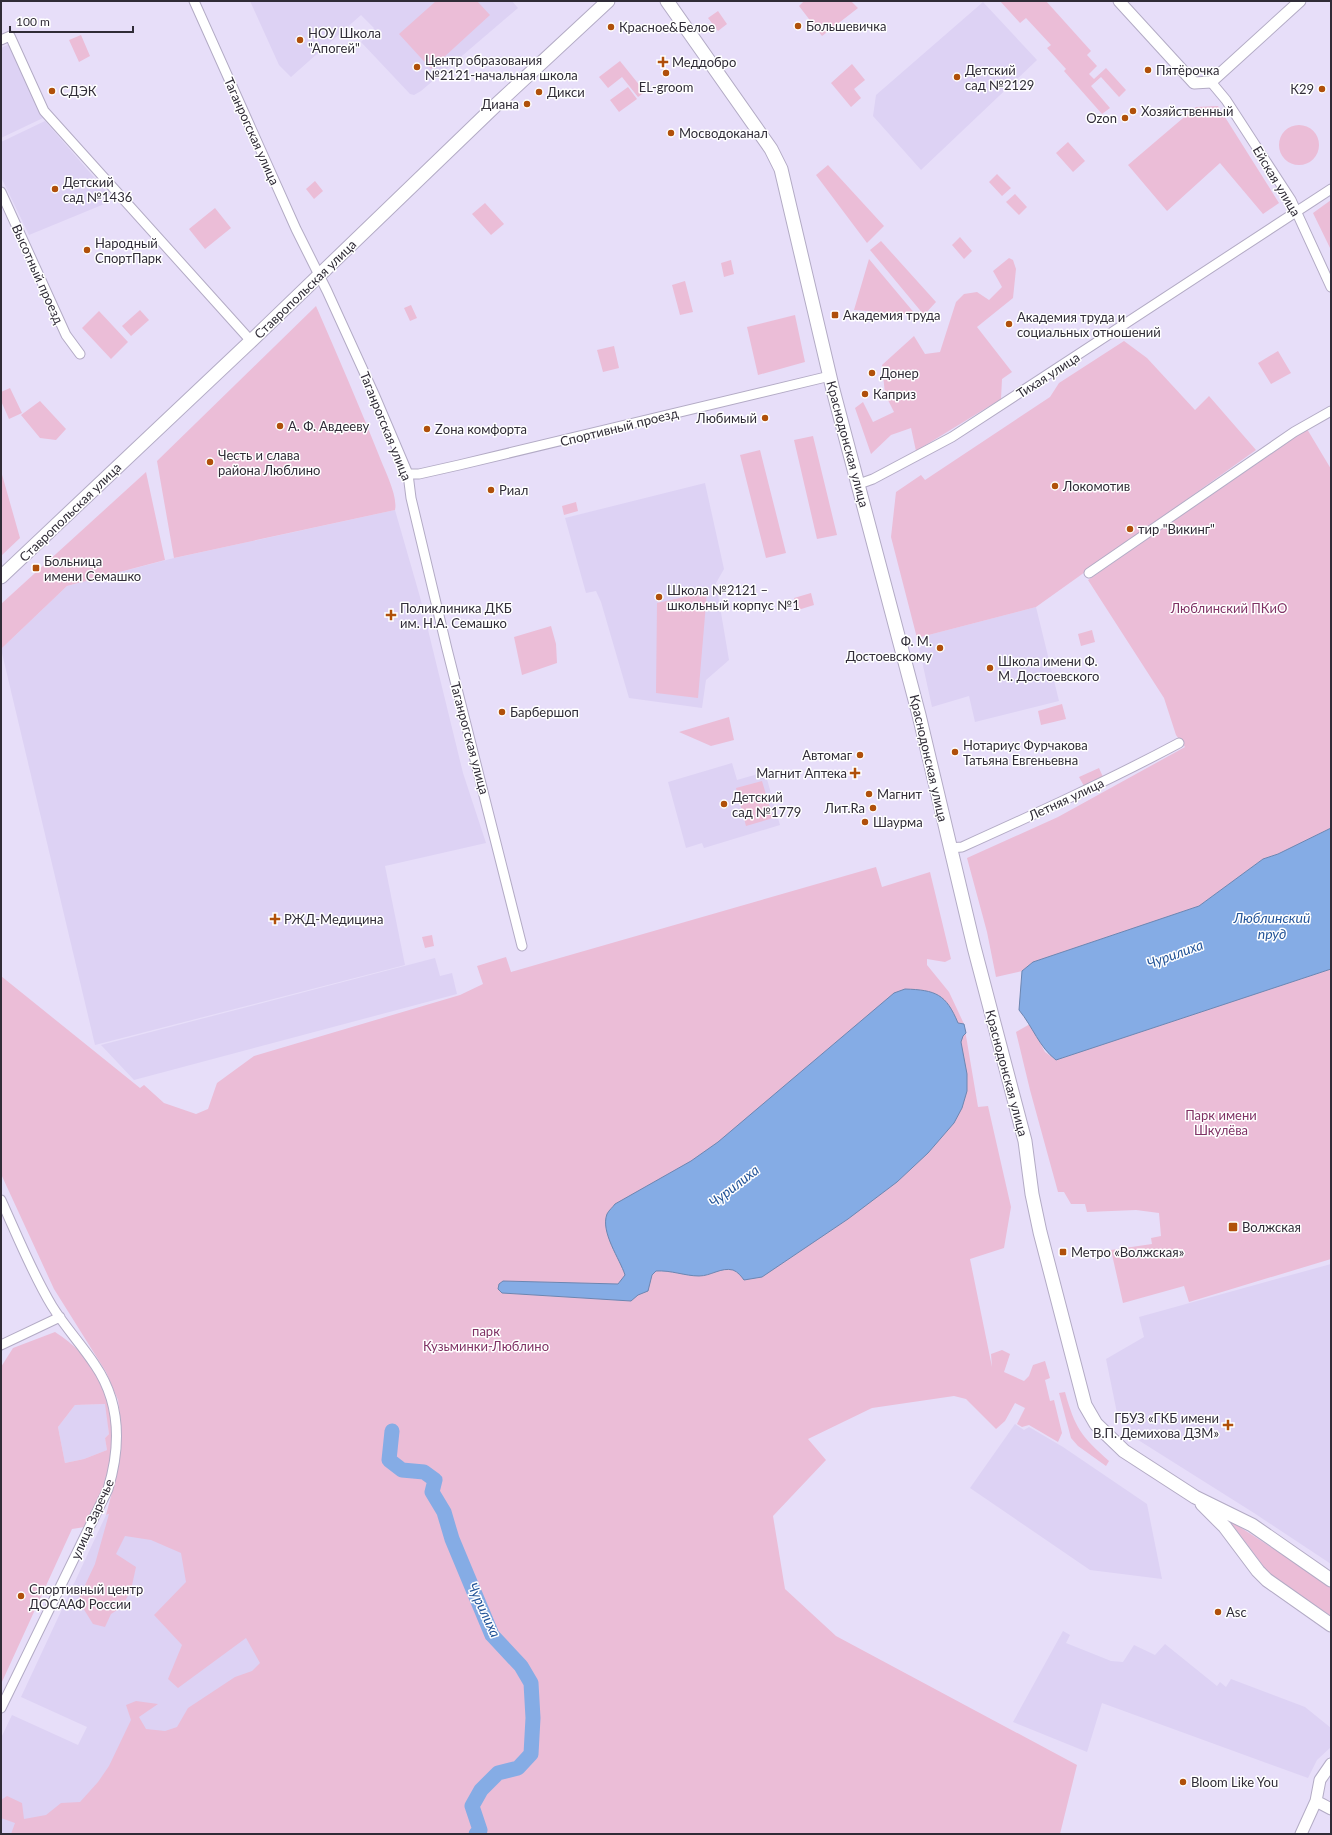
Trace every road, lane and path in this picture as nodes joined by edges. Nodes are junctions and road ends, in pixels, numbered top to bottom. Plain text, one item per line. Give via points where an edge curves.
1 (194, 1) edge
2 (608, 1) edge
3 (667, 1) edge
4 (1118, 1) edge
5 (1300, 1) edge
6 (1, 40) edge
7 (1211, 82) junction
8 (1331, 190) edge
9 (1, 192) edge
10 (1298, 213) junction
11 (318, 276) junction
12 (1331, 287) edge
13 (251, 341) junction
14 (80, 354) dead end
15 (830, 376) junction
16 (1331, 411) edge
17 (408, 474) junction
18 (859, 484) junction
19 (1089, 573) dead end
20 (1, 578) edge
21 (1179, 743) dead end
22 (950, 848) junction
23 (522, 946) dead end
24 (1, 1200) edge
25 (60, 1317) junction
26 (1, 1345) edge
27 (1195, 1497) junction
28 (1331, 1580) edge
29 (1331, 1625) edge
30 (1, 1708) edge
31 (1331, 1764) edge
32 (1316, 1801) junction
33 (1331, 1809) edge
34 (1301, 1834) edge

1 - 11 street, Таганрогская улица
2 - 11 main road, Ставропольская улица
3 - 15 main road, Краснодонская улица via 777,159
4 - 7 street via 1194,83
5 - 7 street
6 - 13 street via 10,36 44,110
7 - 10 street, Ейская улица via 1226,100
8 - 10 street, Тихая улица
9 - 14 street, Высотный проезд via 66,335
10 - 12 street, Ейская улица
10 - 18 street, Тихая улица via 952,437
11 - 13 main road, Ставропольская улица
11 - 17 street, Таганрогская улица via 374,394
13 - 20 main road, Ставропольская улица
15 - 17 street, Спортивный проезд via 459,465
15 - 18 main road, Краснодонская улица
16 - 19 street via 1294,432
17 - 23 street, Таганрогская улица via 444,636
18 - 22 main road, Краснодонская улица via 919,715
21 - 22 street, Летняя улица via 1125,772 1030,816 962,847
22 - 27 main road, Краснодонская улица via 1025,1141 1040,1232 1085,1405 1096,1424 1115,1443
24 - 25 street, улица Заречье via 35,1274
25 - 26 street
25 - 30 street, улица Заречье via 95,1364 112,1394 116,1423 114,1466 104,1497
27 - 28 main road via 1247,1522
27 - 29 main road via 1225,1528 1267,1580
31 - 32 street via 1320,1780
32 - 33 street
32 - 34 street

